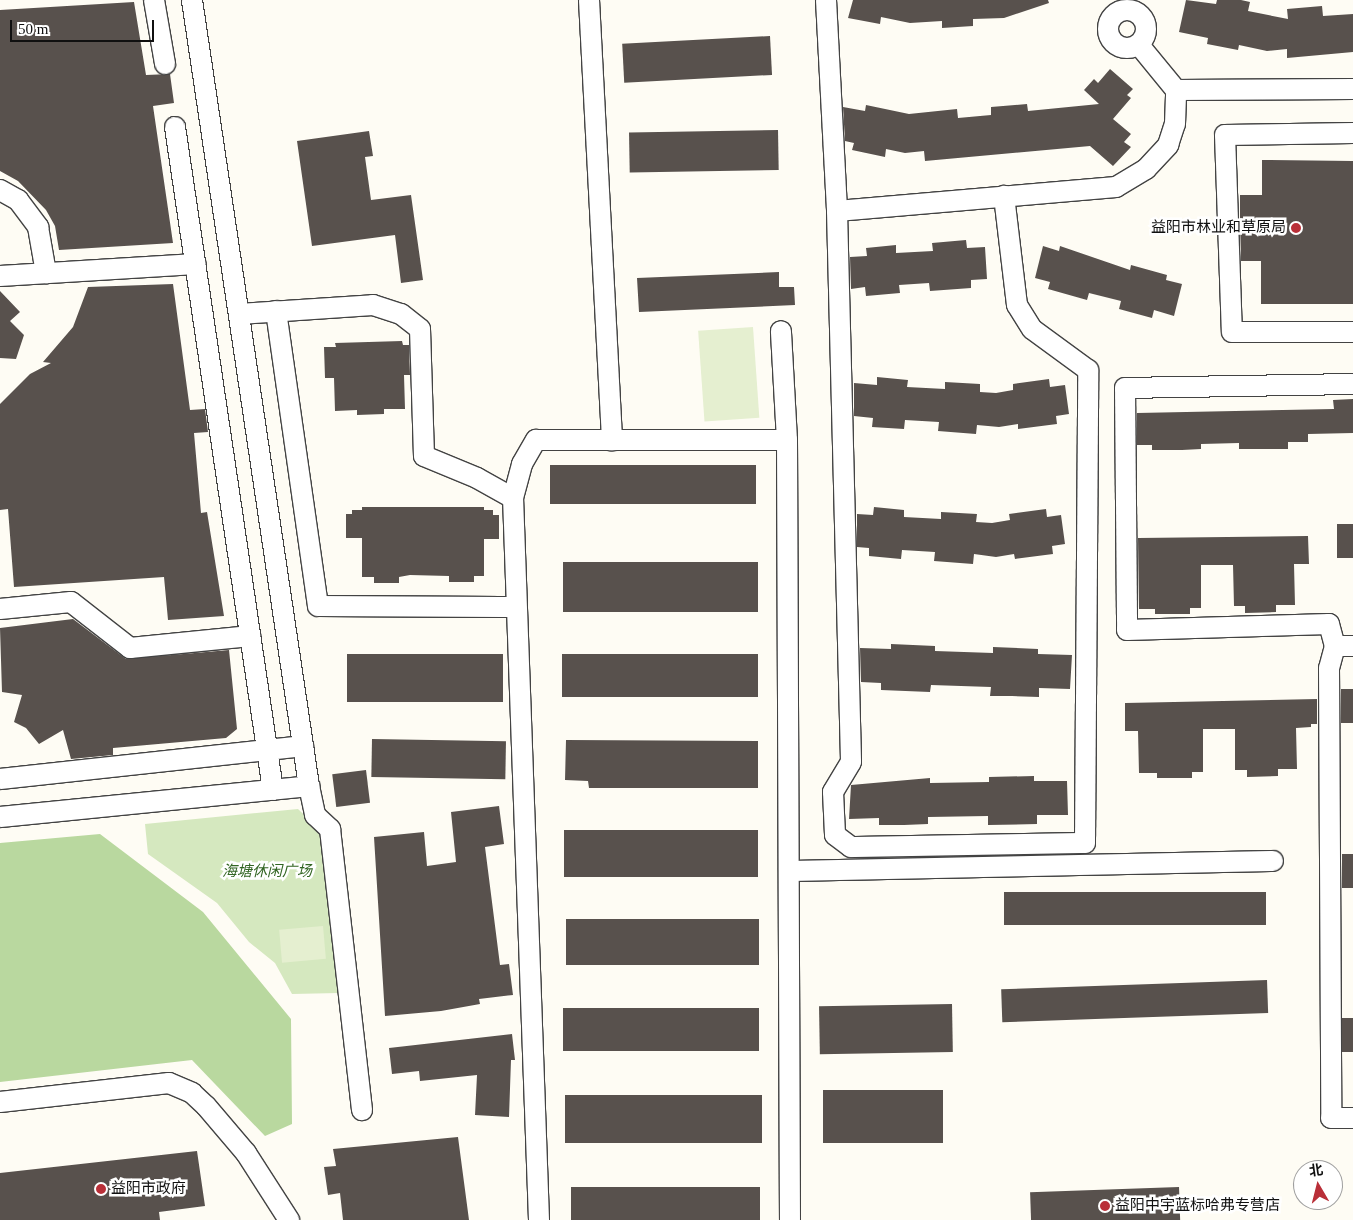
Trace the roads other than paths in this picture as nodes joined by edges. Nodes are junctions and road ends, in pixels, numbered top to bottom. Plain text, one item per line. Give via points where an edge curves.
1 (154, 0) edge
2 (192, 0) edge
3 (588, 0) edge
4 (826, 0) edge
5 (1136, 6) edge
6 (1112, 8) edge
7 (1139, 45) junction
8 (165, 64) dead end
9 (1353, 89) edge
10 (1176, 90) junction
11 (176, 127) dead end
12 (1353, 133) edge
13 (0, 190) edge
14 (1004, 196) junction
15 (837, 211) junction
16 (196, 264) junction
17 (46, 273) junction
18 (0, 276) edge
19 (276, 311) junction
20 (239, 314) junction
21 (781, 331) dead end
22 (1353, 332) edge
23 (1353, 384) edge
24 (612, 440) junction
25 (787, 440) junction
26 (513, 498) junction
27 (516, 607) junction
28 (0, 609) edge
29 (250, 636) junction
30 (1344, 646) edge
31 (304, 746) junction
32 (267, 750) junction
33 (0, 778) edge
34 (310, 786) junction
35 (273, 790) junction
36 (0, 818) edge
37 (1273, 861) dead end
38 (790, 871) junction
39 (0, 1102) edge
40 (362, 1110) dead end
41 (1353, 1118) edge
42 (289, 1220) edge
43 (539, 1220) edge
44 (790, 1220) edge

1 - 8 street
2 - 20 street
3 - 24 street
4 - 15 street
5 - 6 street via 1124,11
5 - 7 street via 1146,28
6 - 7 street via 1108,28 1115,44 1127,48
7 - 10 street
9 - 10 street
10 - 14 street via 1175,124 1168,145 1146,170 1116,186
11 - 16 street
12 - 22 street via 1225,135 1232,332
13 - 17 street via 18,200 38,227
14 - 15 street
14 - 15 street via 1017,305 1032,329 1088,370 1085,843 851,847 835,835 833,792 851,762
16 - 17 street
16 - 29 street
17 - 18 street
19 - 20 street
19 - 26 street via 373,305 407,319 420,329 424,456 477,478
19 - 27 street via 318,606
20 - 31 street
21 - 25 street
23 - 30 street via 1124,388 1126,630 1329,624
24 - 25 street
24 - 26 street via 536,440 522,464
25 - 38 street
26 - 27 street
27 - 43 street
28 - 29 street via 71,602 130,648
29 - 32 street
30 - 41 street via 1329,668 1331,1118
31 - 32 street
31 - 34 street
32 - 33 street
32 - 35 street
34 - 35 street
34 - 40 street via 316,815 330,829
35 - 36 street
37 - 38 street
38 - 44 street
39 - 42 street via 170,1083 192,1093 206,1106 246,1153

